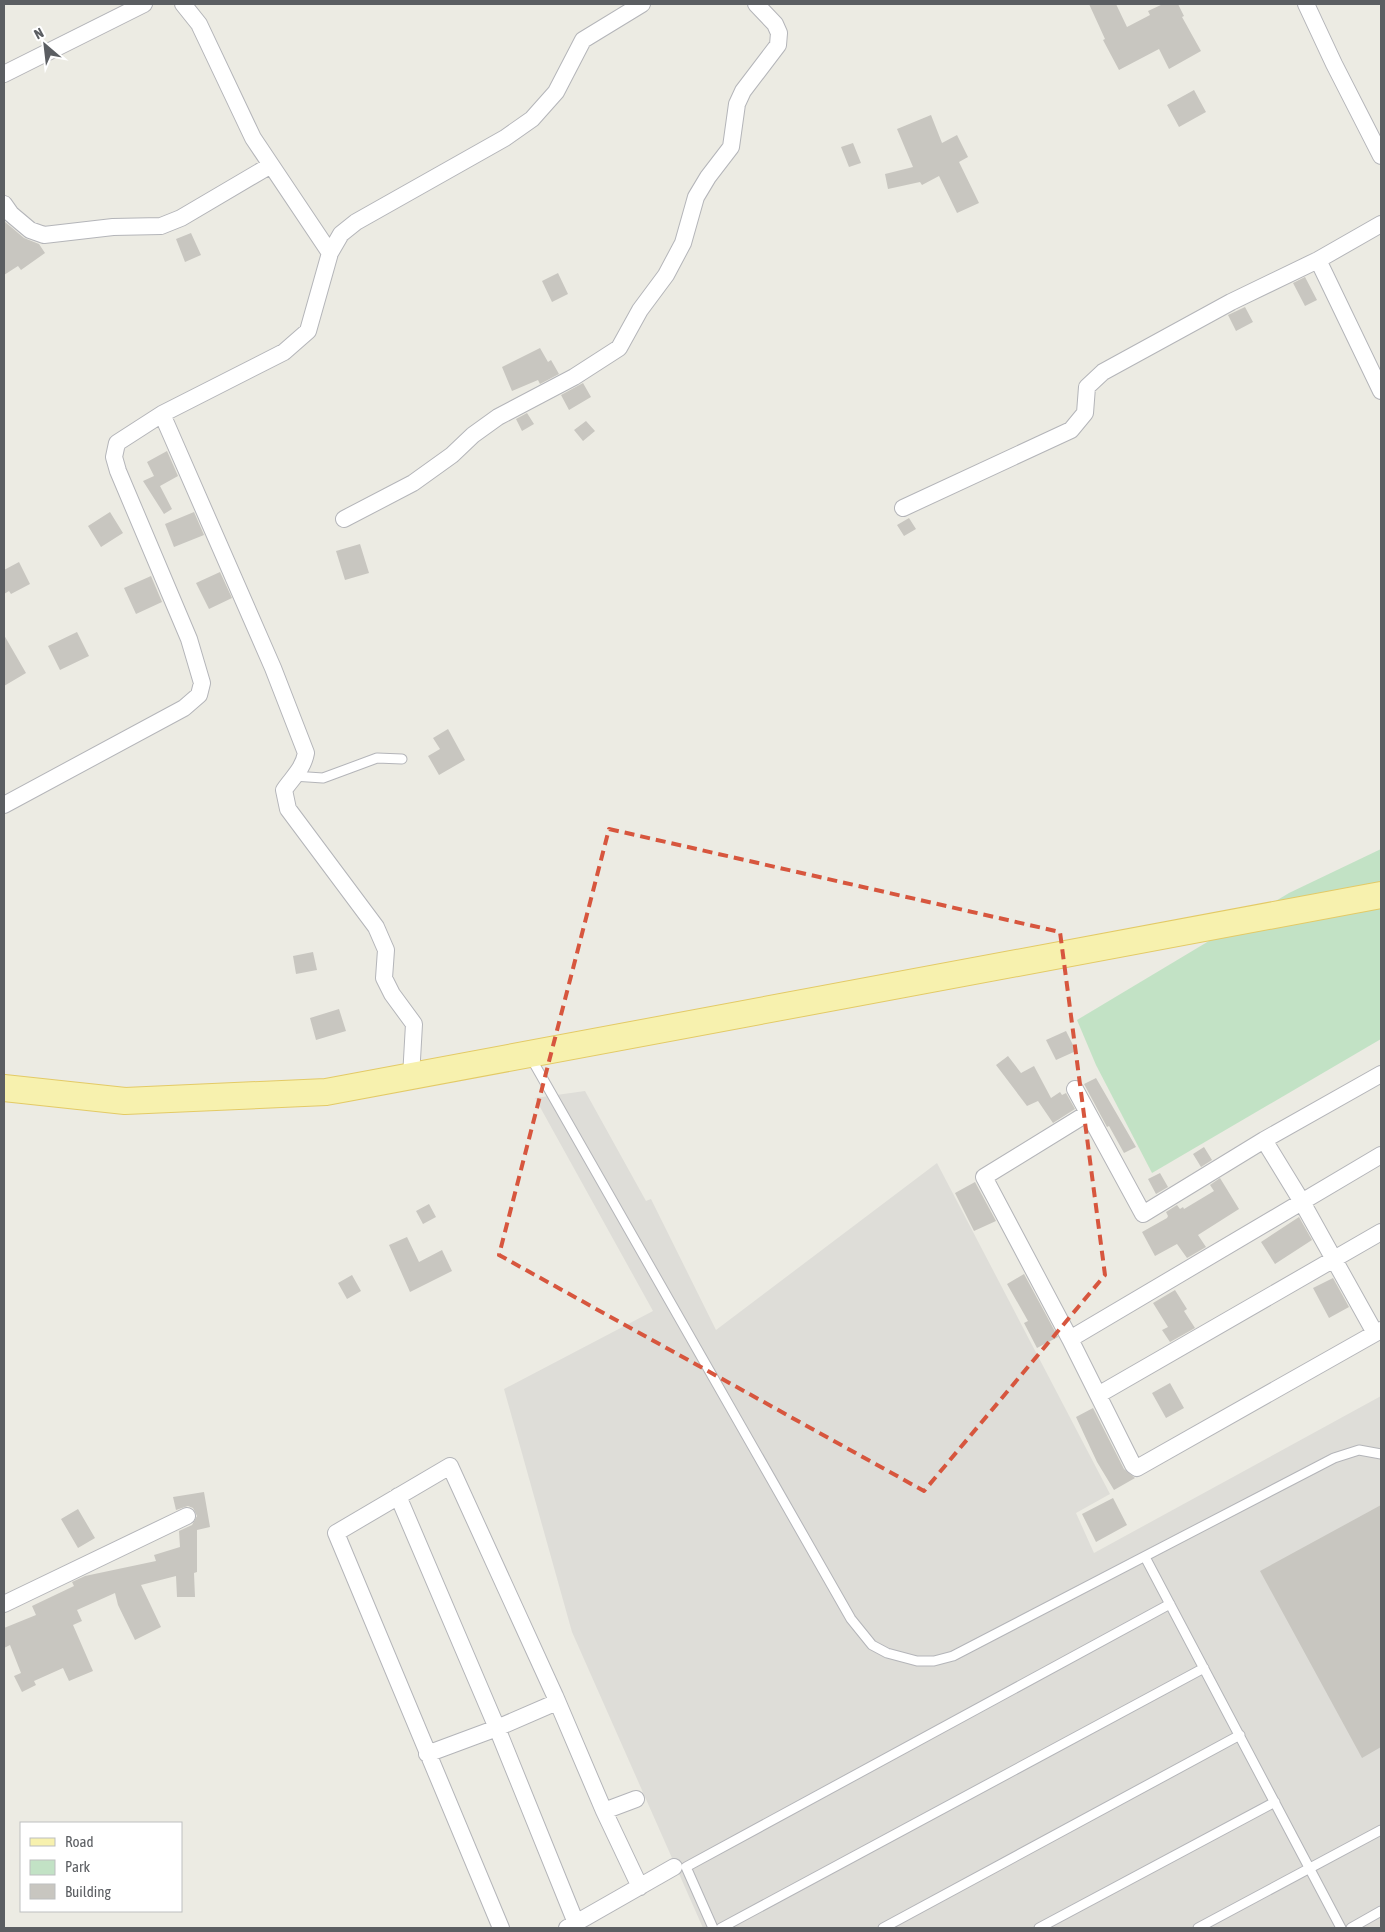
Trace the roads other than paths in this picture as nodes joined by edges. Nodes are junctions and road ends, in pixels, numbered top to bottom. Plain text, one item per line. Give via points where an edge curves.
1 (144, 4) edge
2 (183, 4) edge
3 (642, 4) edge
4 (756, 4) edge
5 (1306, 4) edge
6 (4, 74) edge
7 (1381, 156) edge
8 (271, 165) junction
9 (4, 204) edge
10 (1381, 224) edge
11 (330, 254) junction
12 (1318, 260) junction
13 (1381, 391) edge
14 (162, 414) junction
15 (903, 508) dead end
16 (344, 519) dead end
17 (402, 759) dead end
18 (293, 776) junction
19 (4, 805) edge
20 (1381, 895) edge
21 (530, 1055) junction
22 (1381, 1074) edge
23 (411, 1077) junction
24 (4, 1088) edge
25 (1075, 1089) dead end
26 (1088, 1113) junction
27 (1264, 1140) junction
28 (1381, 1155) edge
29 (1302, 1202) junction
30 (1381, 1232) edge
31 (1335, 1260) junction
32 (1378, 1332) edge
33 (1070, 1338) junction
34 (1098, 1394) junction
35 (1381, 1454) edge
36 (398, 1496) junction
37 (187, 1516) dead end
38 (1145, 1557) junction
39 (4, 1604) edge
40 (1170, 1604) junction
41 (1204, 1668) junction
42 (558, 1702) junction
43 (497, 1728) junction
44 (1240, 1736) junction
45 (427, 1754) junction
46 (636, 1799) dead end
47 (1275, 1802) junction
48 (604, 1812) junction
49 (1381, 1830) edge
50 (674, 1867) dead end
51 (1310, 1868) junction
52 (640, 1887) junction
53 (1381, 1912) edge
54 (572, 1926) edge
55 (500, 1928) edge
56 (713, 1928) edge
57 (721, 1928) edge
58 (883, 1928) edge
59 (1039, 1928) edge
60 (1198, 1928) edge
61 (1341, 1928) edge
62 (1351, 1928) edge

1 - 6 street
2 - 8 street via 199,24 253,138
3 - 11 street via 583,40 556,92 532,119 505,138 356,222 341,234
4 - 16 street via 775,24 779,33 778,45 743,91 737,104 731,147 696,197 683,243 619,348 574,378 498,417 452,456 413,483
5 - 7 street
8 - 9 street via 181,218 161,226 113,227 44,235 30,230
8 - 11 street
10 - 12 street
11 - 14 street via 308,331 284,352
12 - 13 street
12 - 15 street via 1231,302 1103,372 1087,387 1085,413 1071,430
14 - 18 street via 273,668 306,754 304,765
14 - 19 street via 116,443 114,457 189,639 202,683 199,695 184,708
17 - 18 lane via 377,758 324,778
18 - 23 street via 284,790 288,809 376,927 386,950 384,978 414,1024
20 - 21 main road
21 - 23 main road
21 - 38 lane via 851,1619 872,1645 887,1653 917,1661 953,1656
22 - 27 street
23 - 24 main road via 326,1092 125,1101
25 - 26 street
26 - 27 street via 1143,1214
26 - 33 street via 984,1177
27 - 29 street
28 - 29 street
29 - 31 street
29 - 33 street
30 - 31 street
31 - 32 street
31 - 34 street
32 - 34 street via 1137,1468
33 - 34 street
35 - 38 lane via 1360,1450 1334,1458
36 - 42 street via 450,1466
36 - 43 street
36 - 45 street via 336,1533
37 - 39 street
38 - 40 lane
40 - 41 lane
40 - 56 lane via 686,1867
41 - 44 lane
41 - 57 lane
42 - 43 street
42 - 48 street
43 - 45 street
43 - 54 street
44 - 47 lane
44 - 58 lane
45 - 55 street
46 - 48 street
47 - 51 lane
47 - 59 lane
48 - 52 street
49 - 51 lane
50 - 52 street
51 - 60 lane
51 - 61 lane
52 - 54 street
53 - 62 lane

